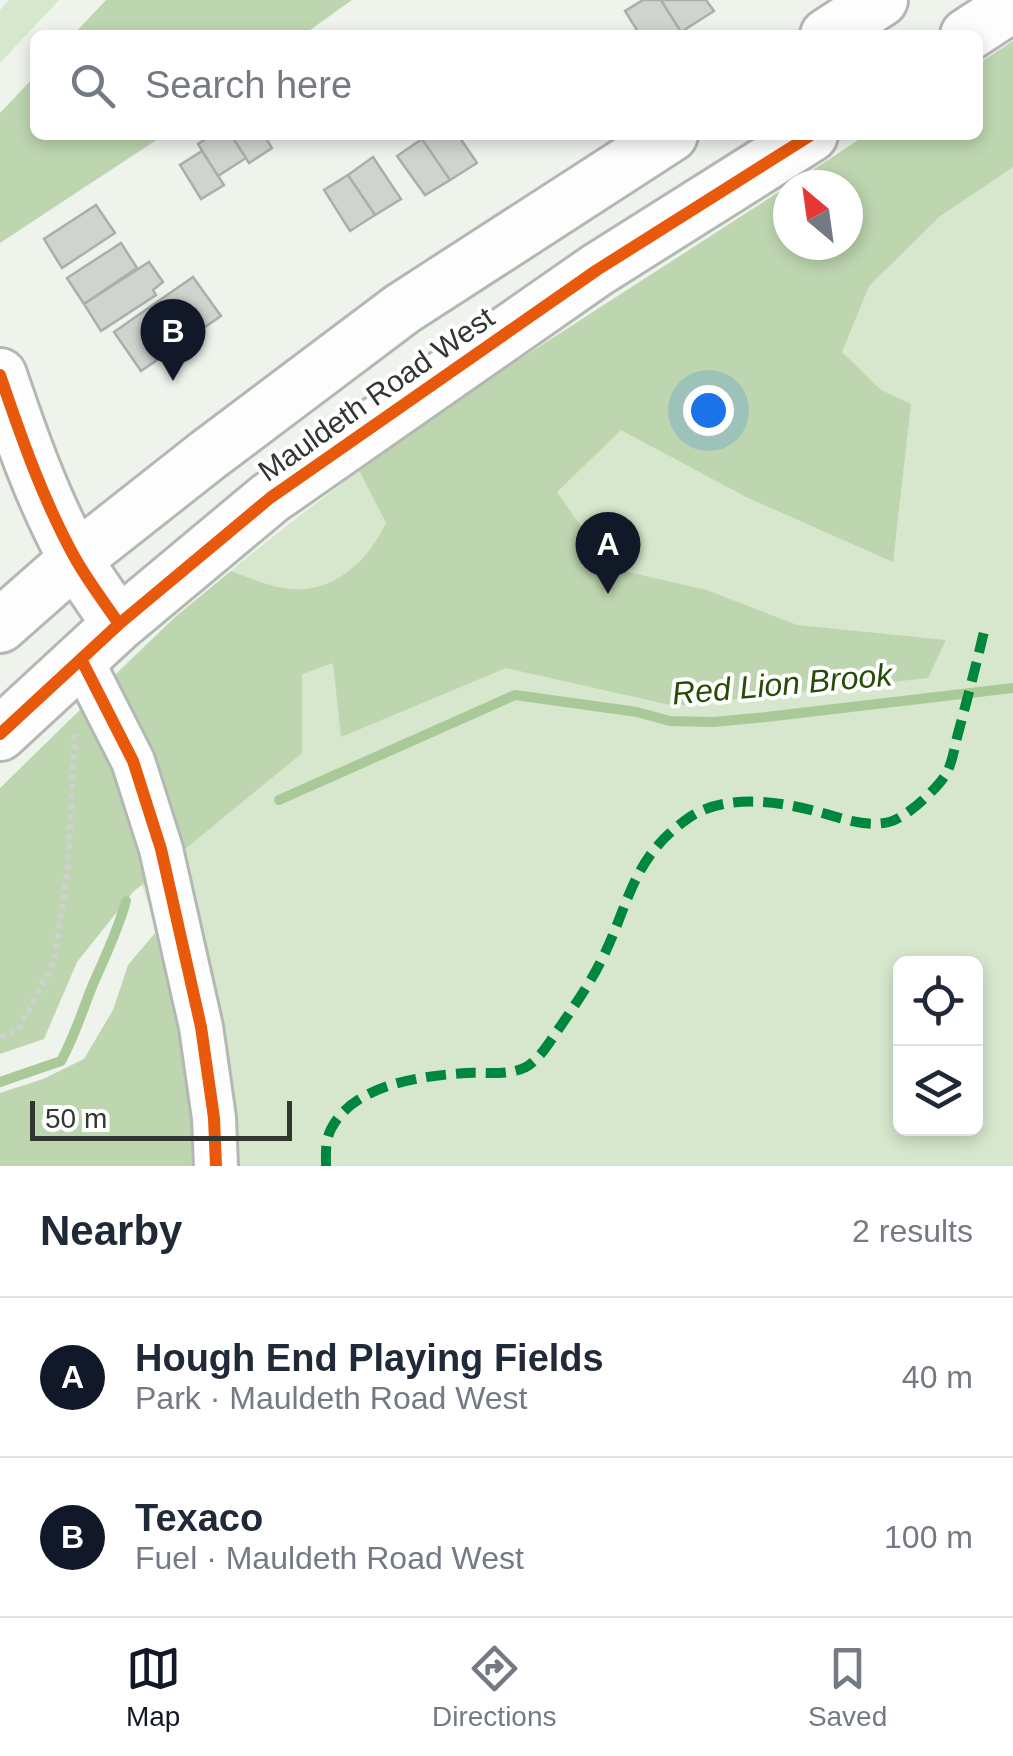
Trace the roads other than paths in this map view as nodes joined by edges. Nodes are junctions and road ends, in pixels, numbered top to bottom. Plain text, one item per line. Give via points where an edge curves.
1 (1013, 4) edge
2 (974, 30) edge
3 (663, 140) edge
4 (803, 140) edge
5 (0, 375) edge
6 (76, 560) junction
7 (0, 626) edge
8 (100, 641) junction
9 (0, 734) edge
10 (216, 1166) edge

1 - 2 street
3 - 6 street, Mauldeth Road West via 402,309
4 - 8 street, Mauldeth Road West via 597,270 379,420 270,498
5 - 6 street
6 - 7 street, Mauldeth Road West
6 - 8 street
8 - 9 street, Mauldeth Road West
8 - 10 street via 181,932 204,1045

